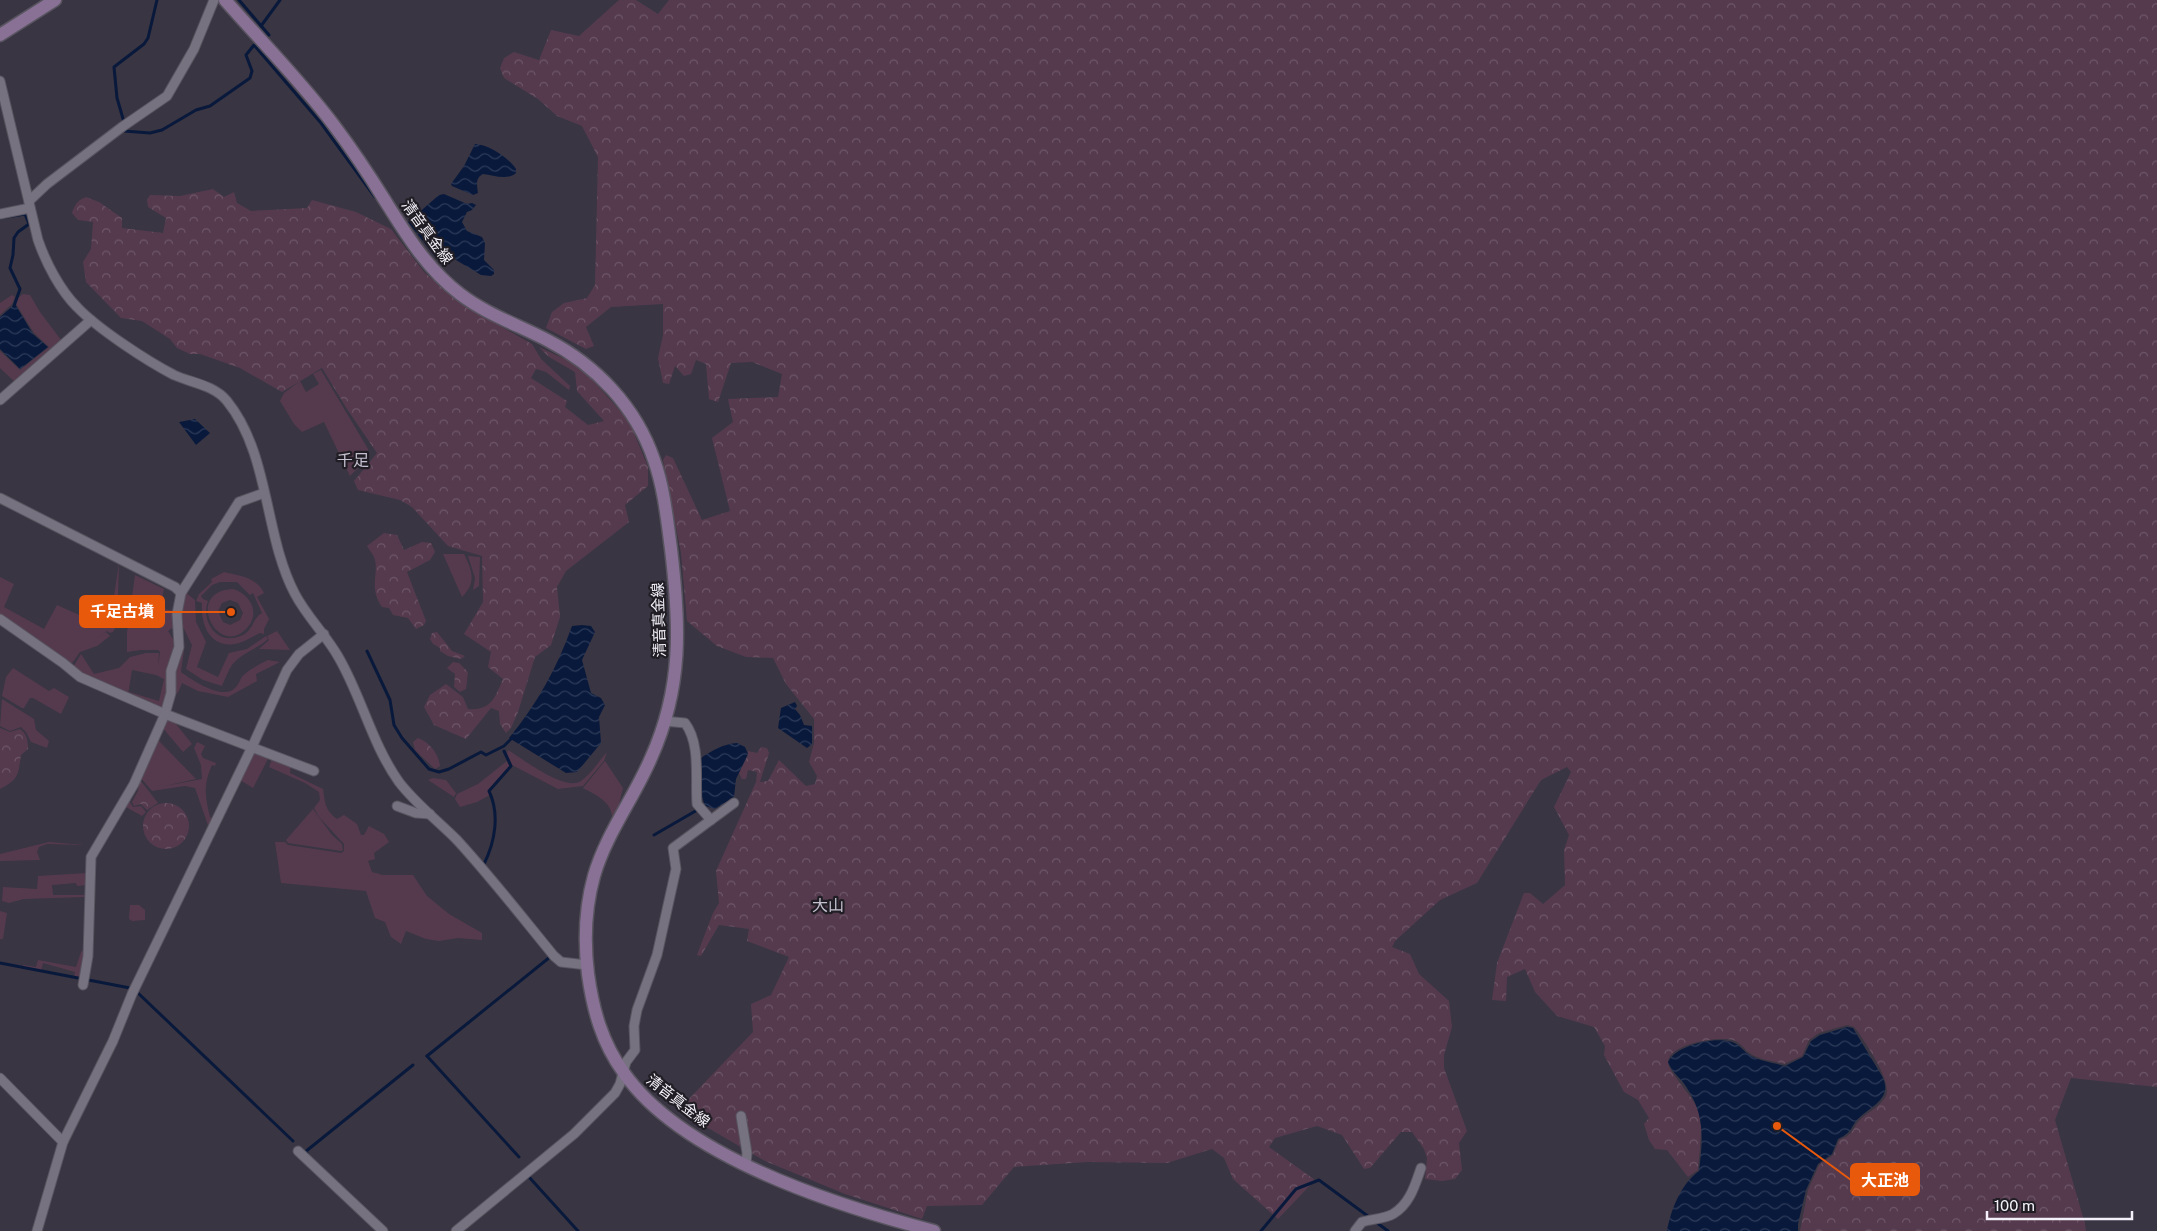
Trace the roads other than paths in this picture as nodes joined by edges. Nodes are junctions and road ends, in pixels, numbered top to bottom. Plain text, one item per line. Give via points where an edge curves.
1 (55, 0) edge
2 (214, 0) edge
3 (224, 0) edge
4 (0, 36) edge
5 (0, 81) edge
6 (29, 205) junction
7 (0, 214) edge
8 (91, 320) junction
9 (0, 400) edge
10 (264, 493) junction
11 (0, 498) edge
12 (181, 593) junction
13 (0, 619) edge
14 (324, 634) junction
15 (165, 714) junction
16 (664, 721) junction
17 (252, 747) junction
18 (314, 771) dead end
19 (734, 803) dead end
20 (397, 806) dead end
21 (430, 814) junction
22 (711, 820) junction
23 (587, 965) junction
24 (84, 982) dead end
25 (624, 1074) junction
26 (0, 1078) edge
27 (741, 1116) dead end
28 (63, 1142) junction
29 (298, 1151) dead end
30 (746, 1164) junction
31 (1421, 1168) dead end
32 (37, 1231) edge
33 (383, 1231) edge
34 (456, 1231) edge
35 (934, 1231) edge
36 (1355, 1231) edge

1 - 4 main road
2 - 6 street via 194,49 167,96 46,184
3 - 16 main road, 清音真金線 via 332,123 406,235 436,274 478,306 579,359 611,388 635,421 648,445 661,486 678,604 676,663
5 - 6 street
6 - 7 street
6 - 8 street via 44,255 70,300
8 - 9 street
8 - 10 street via 145,358 172,374 210,388 227,401 247,437
10 - 12 street via 240,502
10 - 14 street via 292,588
11 - 12 street via 175,587
12 - 15 street via 177,614 179,647 171,671 171,693
13 - 15 street via 80,677
14 - 17 street via 292,662
14 - 21 street via 339,656 385,761 401,785
15 - 17 street
15 - 24 street via 134,784 91,857 88,956
16 - 22 street via 685,723 689,729 695,750 700,809
16 - 23 main road, 清音真金線 via 653,755 599,860 586,922
17 - 18 street
17 - 28 street
19 - 22 street
20 - 21 street
21 - 23 street via 458,841 554,956 561,962
22 - 25 street via 673,848 676,868 672,889 657,955 637,1010 635,1050 628,1058
23 - 25 main road, 清音真金線 via 598,1024
25 - 30 main road, 清音真金線 via 644,1097 678,1124
25 - 34 street via 615,1093 574,1134
26 - 28 street
27 - 30 street
28 - 32 street
29 - 33 street
30 - 35 main road, 清音真金線 via 769,1177 823,1197
31 - 36 street via 1411,1197 1392,1214 1362,1222

